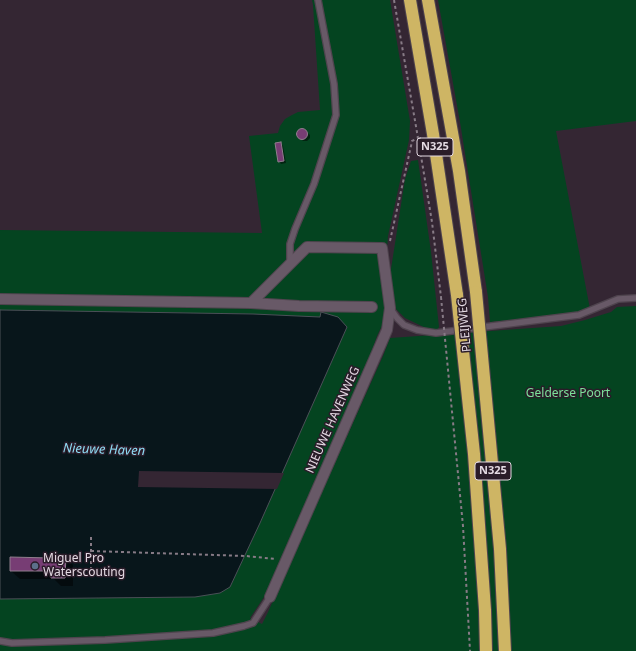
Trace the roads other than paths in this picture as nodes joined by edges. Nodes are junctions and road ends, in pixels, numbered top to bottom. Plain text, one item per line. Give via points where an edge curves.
1 (318, 0) edge
2 (410, 0) edge
3 (428, 0) edge
4 (290, 264) junction
5 (636, 298) edge
6 (0, 299) edge
7 (251, 303) junction
8 (372, 307) dead end
9 (390, 308) junction
10 (270, 597) joint
11 (0, 641) edge
12 (486, 651) edge
13 (505, 651) edge

1 - 4 lane via 334,84 336,115 314,184 290,244
2 - 12 highway, PLEIJWEG / N325, bridge via 433,134 456,295 474,454
3 - 13 highway, PLEIJWEG / N325, bridge via 459,171 476,292 500,549
4 - 7 street
4 - 9 street, NIEUWE HAVENWEG via 307,247 382,248
5 - 9 lane via 618,299 579,315 436,333 404,326
6 - 7 street
7 - 8 street
9 - 10 street, NIEUWE HAVENWEG via 387,330
10 - 11 lane via 253,623 213,633 105,640

